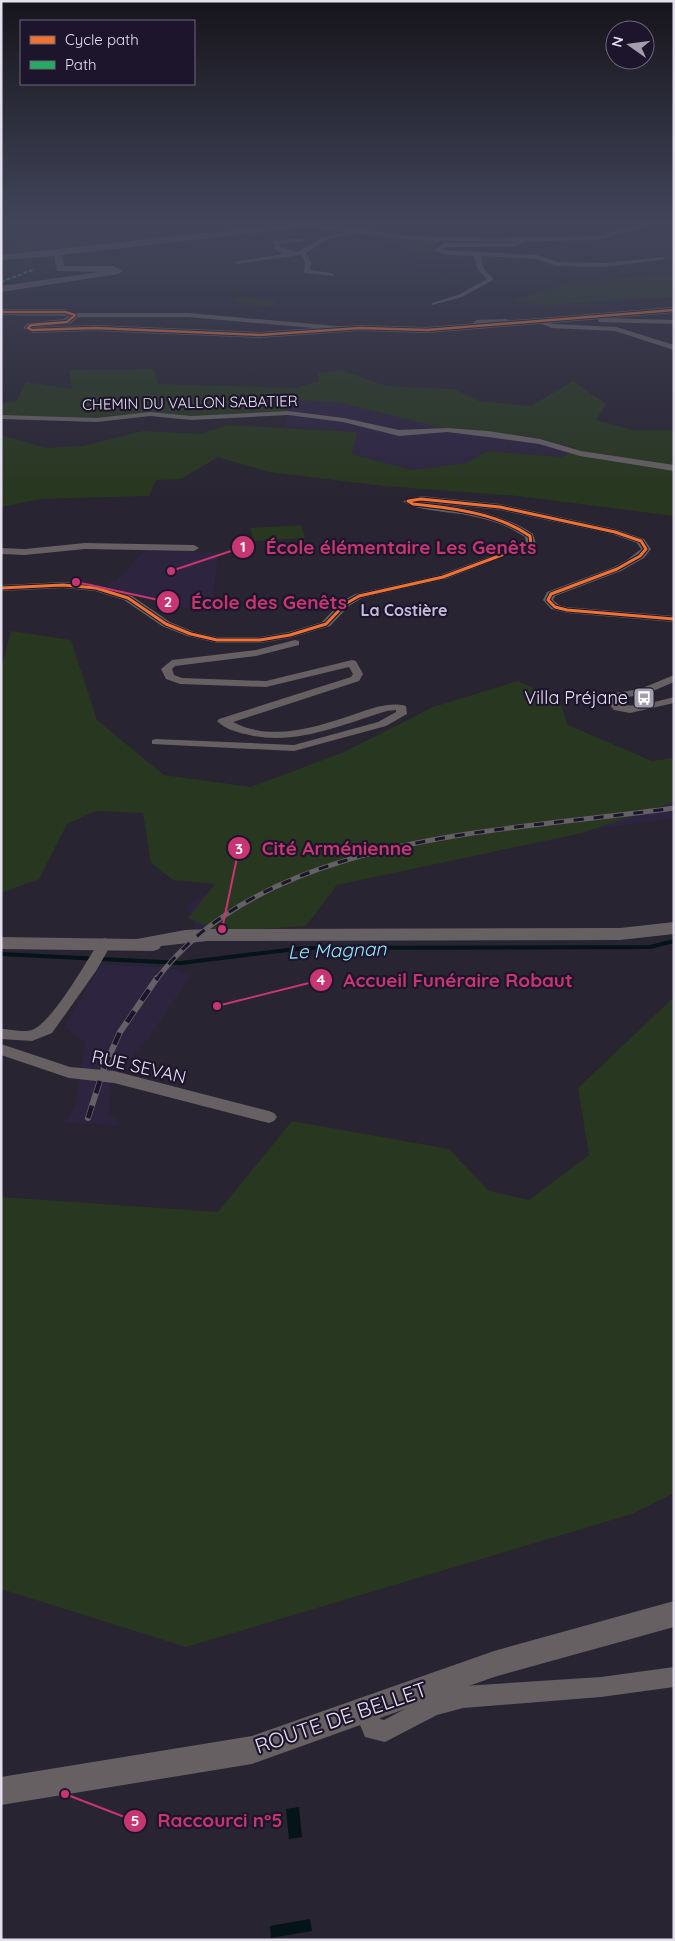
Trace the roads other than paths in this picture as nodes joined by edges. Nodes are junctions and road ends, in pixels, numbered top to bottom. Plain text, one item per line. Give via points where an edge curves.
1 (75, 316) joint
2 (122, 316) edge
3 (195, 316) edge
4 (566, 316) edge
5 (618, 316) edge
6 (674, 322) edge
7 (544, 323) junction
8 (479, 327) junction
9 (348, 329) junction
10 (674, 348) edge
11 (1, 417) edge
12 (674, 468) edge
13 (194, 548) dead end
14 (1, 551) edge
15 (1, 588) edge
16 (674, 619) edge
17 (309, 630) junction
18 (674, 678) edge
19 (674, 700) edge
20 (156, 742) dead end
21 (674, 928) edge
22 (1, 943) edge
23 (103, 948) junction
24 (1, 1034) edge
25 (1, 1049) edge
26 (269, 1117) dead end
27 (674, 1614) edge
28 (674, 1677) edge
29 (365, 1710) junction
30 (1, 1791) edge

1 - 2 street
1 - 9 street via 67,322 28,328 259,335
3 - 9 street
4 - 8 street via 477,322
5 - 7 street
6 - 7 street
7 - 8 street
7 - 10 street via 616,329
8 - 9 street
11 - 12 street, CHEMIN DU VALLON SABATIER via 98,420 150,414 191,418 288,414 344,420 399,433 447,430 488,434
13 - 14 street via 84,546
15 - 17 street via 63,585 104,590 135,602 175,629 217,640 260,640
16 - 17 street via 567,610 555,607 548,600 551,594 608,573 639,556 646,549 641,541 615,532 500,507 414,499 409,503 462,511 513,525 530,536 531,544 443,577 359,596 345,604 330,622
17 - 20 street via 306,640 256,653 172,663 166,669 170,677 180,681 266,684 352,663 356,668 358,674 355,679 223,721 257,734 295,735 386,708 402,708 401,714 382,724 294,748
18 - 19 street via 642,692 619,695 612,702 618,708 630,710
21 - 23 street via 620,934 272,937 195,948 143,943
22 - 23 street
23 - 24 street via 47,1030 32,1036
25 - 26 street, RUE SEVAN via 69,1072 114,1078
27 - 29 street, ROUTE DE BELLET via 494,1664
28 - 29 street via 601,1687 463,1697 434,1705 385,1731 373,1729
29 - 30 street, ROUTE DE BELLET via 244,1752

